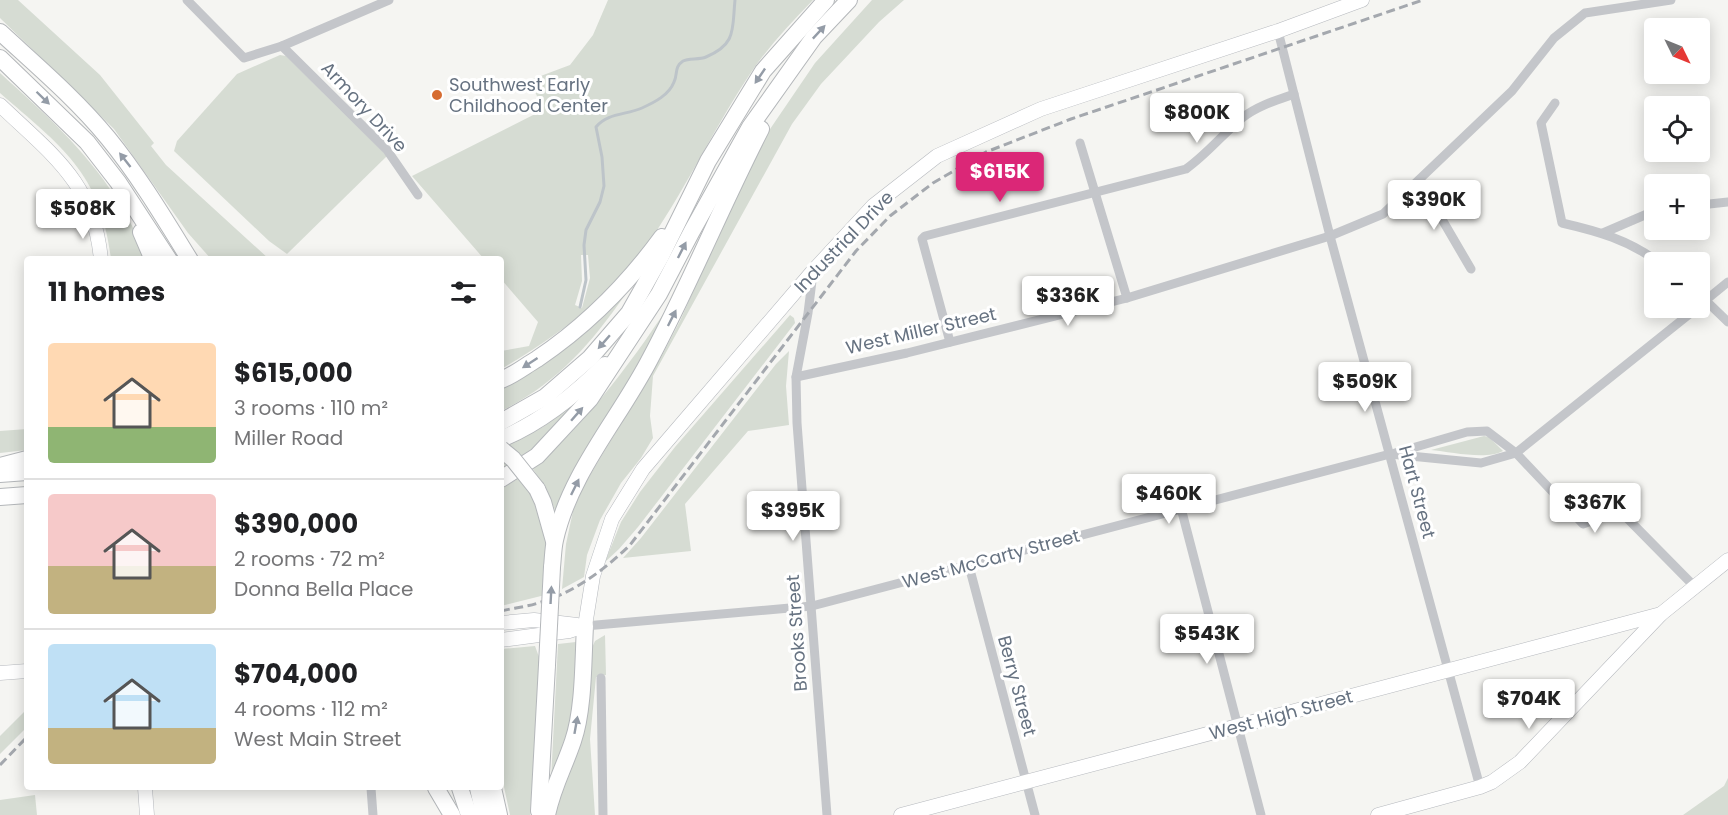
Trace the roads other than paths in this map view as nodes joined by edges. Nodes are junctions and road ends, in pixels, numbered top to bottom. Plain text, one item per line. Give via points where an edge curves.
1 (188, 0) edge
2 (826, 0) edge
3 (849, 0) edge
4 (1362, 0) edge
5 (1671, 0) edge
6 (383, 1) edge
7 (1278, 31) junction
8 (0, 32) edge
9 (282, 46) junction
10 (801, 54) junction
11 (0, 58) edge
12 (1294, 94) junction
13 (1555, 103) dead end
14 (0, 105) edge
15 (1080, 142) dead end
16 (1419, 180) junction
17 (118, 182) junction
18 (1095, 193) junction
19 (418, 195) dead end
20 (1728, 202) edge
21 (688, 203) junction
22 (1710, 204) edge
23 (158, 208) junction
24 (1644, 215) edge
25 (1603, 233) junction
26 (1330, 236) junction
27 (1644, 253) edge
28 (101, 256) edge
29 (151, 256) edge
30 (166, 256) edge
31 (188, 256) edge
32 (200, 256) edge
33 (1471, 269) dead end
34 (813, 271) junction
35 (1728, 282) edge
36 (1710, 295) edge
37 (1127, 298) junction
38 (1710, 309) edge
39 (1681, 318) edge
40 (1728, 322) edge
41 (632, 338) junction
42 (950, 342) junction
43 (796, 377) junction
44 (504, 378) edge
45 (504, 420) edge
46 (504, 438) edge
47 (504, 452) edge
48 (1516, 453) junction
49 (1390, 454) junction
50 (24, 460) edge
51 (0, 466) edge
52 (24, 472) edge
53 (0, 474) edge
54 (504, 477) edge
55 (1181, 508) junction
56 (554, 542) junction
57 (1728, 560) edge
58 (969, 566) junction
59 (1695, 587) junction
60 (812, 606) junction
61 (1661, 614) junction
62 (504, 623) edge
63 (585, 626) junction
64 (504, 640) edge
65 (1449, 670) junction
66 (24, 671) edge
67 (0, 673) edge
68 (601, 678) dead end
69 (1237, 726) junction
70 (1026, 783) junction
71 (1480, 787) junction
72 (145, 790) edge
73 (371, 790) edge
74 (437, 790) edge
75 (461, 790) edge
76 (478, 790) edge
77 (493, 790) edge
78 (147, 815) edge
79 (373, 815) edge
80 (452, 815) edge
81 (469, 815) edge
82 (484, 815) edge
83 (499, 815) edge
84 (538, 815) edge
85 (547, 815) edge
86 (603, 815) edge
87 (827, 815) edge
88 (902, 815) edge
89 (1035, 815) edge
90 (1261, 815) edge
91 (1378, 815) edge

1 - 9 street via 244,58
2 -> 21 highway via 763,71 708,161
10 -> 3 highway
4 - 7 main road, Industrial Drive
5 - 16 street, West Miller Street via 1585,13 1554,38 1512,91
6 - 9 street
7 - 12 street, Hart Street
7 - 34 main road, Industrial Drive via 1041,109 937,156 873,206
23 -> 8 highway via 85,112
9 - 19 street, Armory Drive via 387,150
41 -> 10 highway via 750,127
56 -> 10 highway via 574,487 649,362
11 -> 17 highway via 87,142
12 - 18 street via 1243,117 1186,169
12 - 26 street, Hart Street
13 - 25 street via 1541,123 1562,223
14 - 28 main road via 64,166 81,189 93,215
15 - 18 street
16 - 26 street, West Miller Street via 1383,214
16 - 33 street
17 - 29 highway
17 - 30 highway
18 - 37 street
18 - 42 street via 922,239
20 - 22 street
21 -> 44 highway via 636,273 599,311 553,348
21 -> 45 highway via 629,313 590,358 545,397
23 - 31 highway
23 - 32 highway
24 - 25 street
25 - 27 street
26 - 37 street, West Miller Street
26 - 49 street, Hart Street
34 - 43 street, Brooks Street
34 - 63 main road, Industrial Drive via 643,469 612,519 593,576
35 - 36 street, West McCarty Street
37 - 42 street, West Miller Street
38 - 40 street
39 - 48 street, West McCarty Street
41 - 46 highway via 561,403
54 -> 41 highway via 537,456 562,431 590,399
42 - 43 street, West Miller Street
43 - 60 street, Brooks Street via 796,423
47 - 56 highway, bridge via 537,489
48 - 49 street, West McCarty Street via 1481,463
48 - 49 street, West McCarty Street via 1487,431 1467,432
48 - 59 street via 1583,524 1611,514 1627,518
49 - 55 street, West McCarty Street
49 - 65 street, Hart Street
50 - 51 highway
52 - 53 highway
55 - 58 street, West McCarty Street
55 - 69 street
84 -> 56 highway, bridge
57 - 59 main road
58 - 60 street, West McCarty Street
58 - 70 street, Berry Street
59 - 61 main road
60 - 63 street, West McCarty Street
60 - 87 street, Brooks Street
61 - 65 main road, West High Street
61 - 71 main road via 1520,762
62 - 63 main road, West McCarty Street via 534,620
63 - 64 main road, West McCarty Street
85 -> 63 highway via 573,740 582,690
65 - 69 main road, West High Street
65 - 71 street, Hart Street
66 - 67 main road
68 - 86 street
69 - 70 main road, West High Street
69 - 90 street
70 - 88 main road, West High Street
70 - 89 street, Berry Street
71 - 91 main road
72 - 78 main road
73 - 79 street
74 - 80 highway
75 - 81 highway
76 - 82 highway
77 - 83 highway

